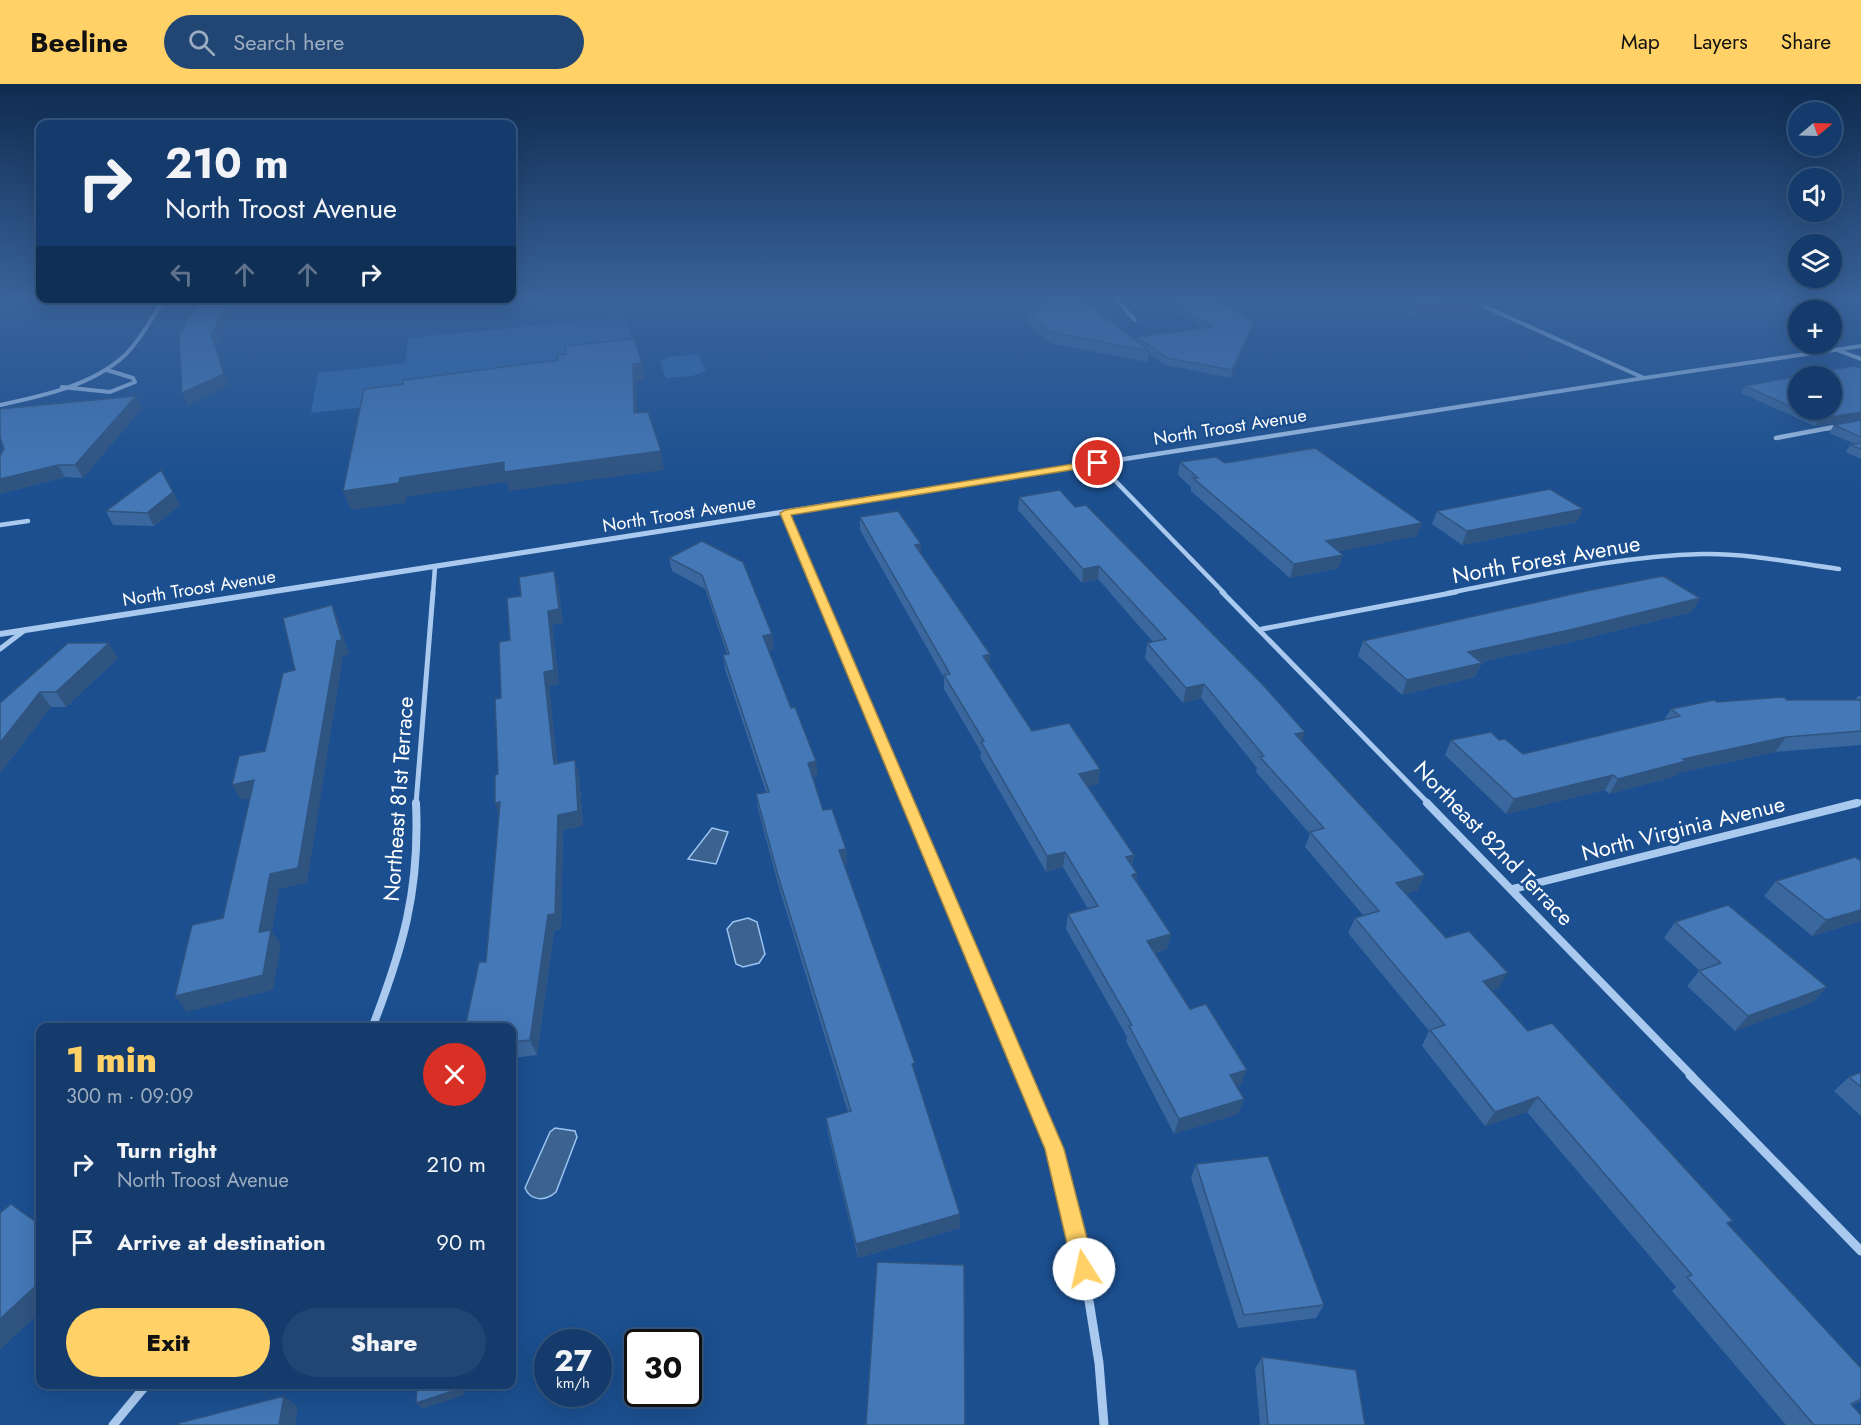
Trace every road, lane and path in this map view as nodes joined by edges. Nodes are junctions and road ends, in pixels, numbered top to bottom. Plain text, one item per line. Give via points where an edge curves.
1 (116, 363) edge
2 (1610, 363) edge
3 (1750, 363) edge
4 (107, 370) junction
5 (1644, 378) junction
6 (62, 387) junction
7 (0, 405) edge
8 (1849, 425) edge
9 (1776, 438) dead end
10 (1098, 463) junction
11 (785, 513) junction
12 (28, 521) dead end
13 (0, 525) edge
14 (435, 567) junction
15 (1839, 569) dead end
16 (1262, 629) junction
17 (25, 630) junction
18 (0, 634) edge
19 (0, 649) edge
20 (1861, 802) edge
21 (1513, 889) junction
22 (374, 1023) edge
23 (1861, 1251) edge
24 (143, 1389) edge
25 (113, 1425) edge
26 (1104, 1425) edge

1 - 4 street
2 - 5 street
3 - 5 street, North Troost Avenue
4 - 6 street
4 - 6 street via 135,382 129,388 101,392
5 - 10 street, North Troost Avenue
6 - 7 street
8 - 9 street
10 - 11 street, North Troost Avenue
10 - 16 street, Northeast 82nd Terrace
11 - 14 street, North Troost Avenue
11 - 26 street via 1055,1149 1080,1245 1100,1363
12 - 13 street
14 - 17 street, North Troost Avenue
14 - 22 street, Northeast 81st Terrace via 411,908
15 - 16 street, North Forest Avenue via 1736,556 1629,558
16 - 21 street, Northeast 82nd Terrace
17 - 18 street, North Troost Avenue
17 - 19 street
20 - 21 street, North Virginia Avenue
21 - 23 street, Northeast 82nd Terrace
24 - 25 street

